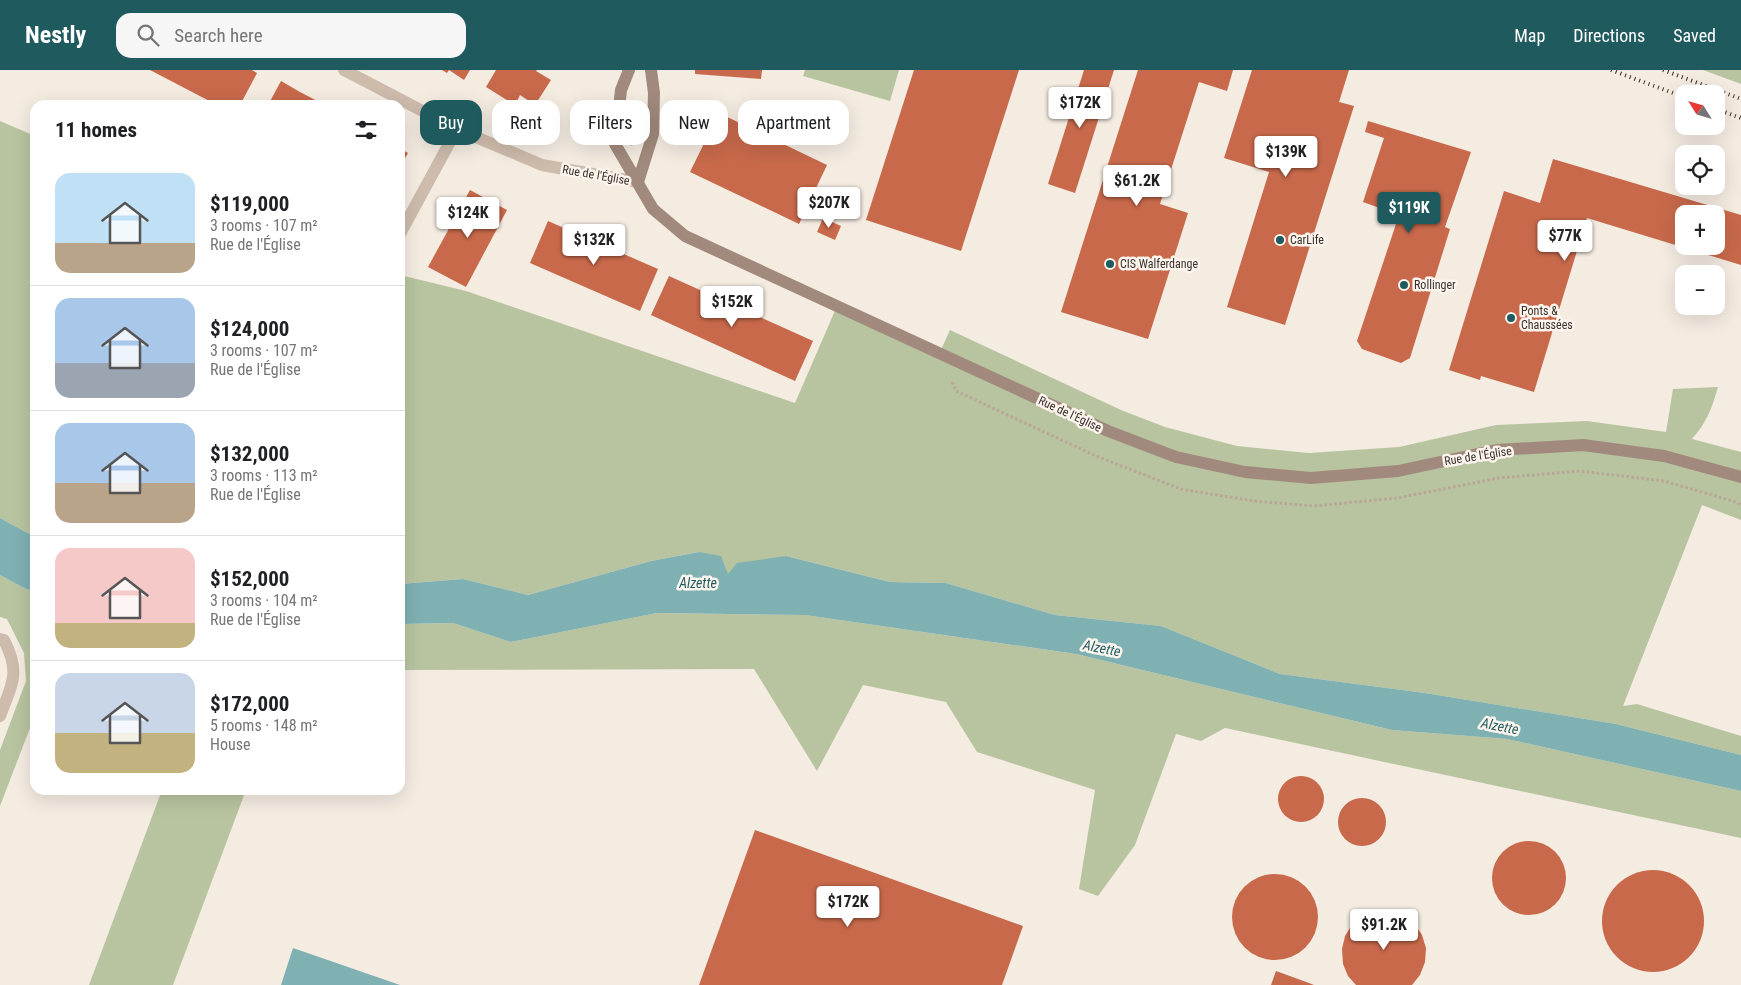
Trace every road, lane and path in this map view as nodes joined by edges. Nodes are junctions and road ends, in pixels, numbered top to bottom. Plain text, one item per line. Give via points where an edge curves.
1 (344, 70) edge
2 (629, 70) edge
3 (651, 70) edge
4 (401, 100) edge
5 (405, 102) edge
6 (420, 110) edge
7 (482, 140) edge
8 (448, 145) edge
9 (638, 182) junction
10 (405, 225) edge
11 (1741, 477) edge
12 (0, 639) edge
13 (0, 716) edge

1 - 4 street, Rue de l'Église
2 - 9 main road via 621,90 615,144
3 - 9 main road via 653,134
5 - 6 street, Rue de l'Église
7 - 9 street, Rue de l'Église via 542,166
8 - 10 street
9 - 11 main road, Rue de l'Église via 653,209 685,236 1108,431 1176,458 1245,472 1311,478 1398,471 1496,450 1583,445 1664,456
12 - 13 street via 4,640 12,656 14,678

